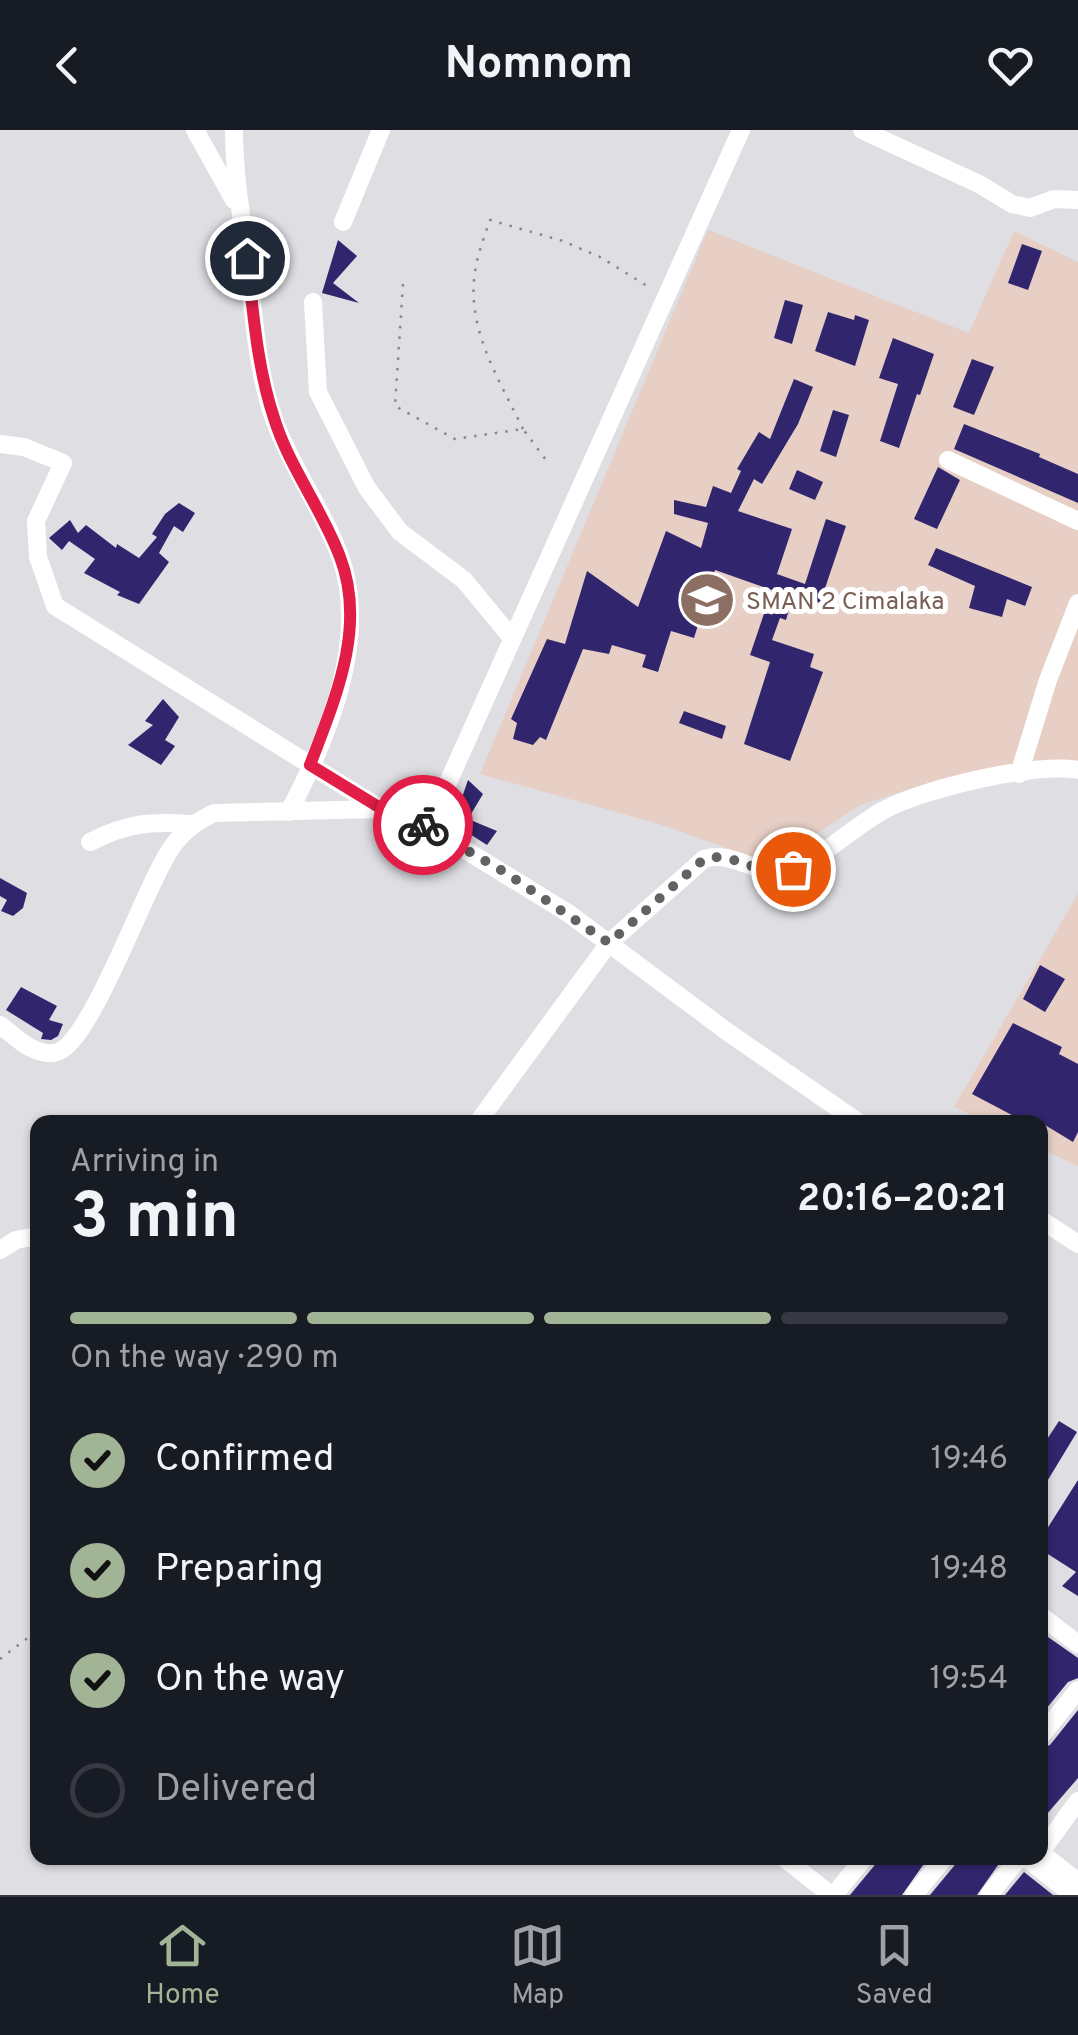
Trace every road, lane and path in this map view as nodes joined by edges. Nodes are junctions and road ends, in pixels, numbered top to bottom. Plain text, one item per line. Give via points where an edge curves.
1 (196, 130) edge
2 (234, 130) edge
3 (381, 130) edge
4 (741, 130) edge
5 (862, 130) edge
6 (1078, 200) edge
7 (239, 210) junction
8 (343, 222) dead end
9 (403, 284) dead end
10 (665, 298) junction
11 (313, 302) dead end
12 (523, 429) junction
13 (0, 444) edge
14 (948, 460) dead end
15 (548, 464) dead end
16 (1078, 521) edge
17 (1078, 602) edge
18 (512, 637) junction
19 (310, 765) junction
20 (1078, 770) edge
21 (1019, 774) junction
22 (382, 809) junction
23 (289, 812) junction
24 (192, 824) junction
25 (428, 827) junction
26 (90, 842) dead end
27 (609, 943) junction
28 (0, 1026) edge
29 (483, 1115) edge
30 (848, 1115) edge
31 (1048, 1224) edge
32 (30, 1237) edge
33 (1078, 1244) edge
34 (0, 1250) edge
35 (1048, 1627) edge
36 (30, 1636) edge
37 (1078, 1644) edge
38 (0, 1660) edge
39 (1078, 1690) edge
40 (1048, 1727) edge
41 (1078, 1801) edge
42 (1048, 1838) edge
43 (795, 1865) edge
44 (858, 1865) edge
45 (938, 1865) edge
46 (1023, 1865) edge
47 (1042, 1865) edge
48 (1047, 1865) edge
49 (1078, 1884) edge
50 (832, 1895) edge
51 (914, 1895) edge
52 (988, 1895) edge
53 (1072, 1895) edge

1 - 7 street
2 - 7 street
3 - 8 street
4 - 10 street
5 - 6 street via 1012,204 1030,208
7 - 19 street via 274,420 341,559 352,613 347,654
9 - 12 path via 395,406 455,439
10 - 12 path via 600,257 490,220 476,269 476,324
10 - 18 street
11 - 18 street via 318,392 367,488 400,532 464,580
12 - 15 path
13 - 19 street via 63,463 36,521 38,557 55,606
14 - 16 street
17 - 21 street
18 - 25 street
19 - 22 street
19 - 23 street
20 - 21 street
21 - 27 street via 916,795 793,869 776,873 718,856 704,859
22 - 23 street
22 - 25 street
23 - 24 street via 214,814
24 - 26 street via 140,824
24 - 28 street via 170,849 76,1040 55,1053 40,1051
25 - 27 street
27 - 29 street
27 - 30 street
31 - 33 street
32 - 34 street
35 - 37 street
36 - 38 path
39 - 40 street
41 - 42 street
43 - 50 street
44 - 50 street
45 - 51 street
46 - 52 street
47 - 53 street
48 - 49 street
49 - 53 street

